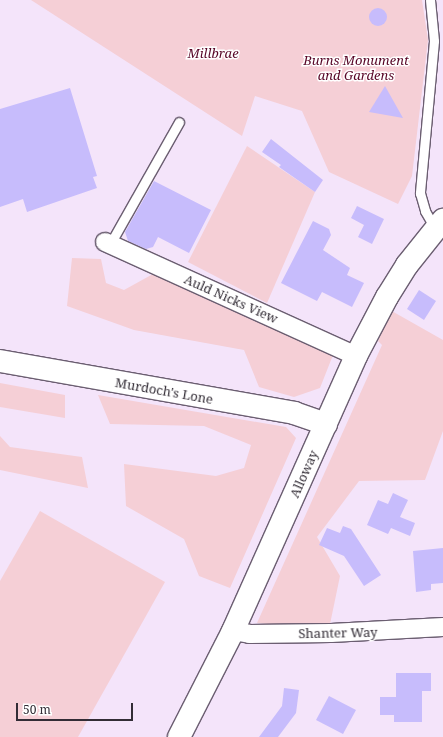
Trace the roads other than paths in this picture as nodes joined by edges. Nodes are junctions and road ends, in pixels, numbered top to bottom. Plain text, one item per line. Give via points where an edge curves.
1 (430, 0) edge
2 (179, 122) dead end
3 (439, 224) edge
4 (108, 243) joint
5 (356, 356) junction
6 (0, 361) edge
7 (326, 424) junction
8 (443, 628) edge
9 (233, 631) junction
10 (179, 737) edge

1 - 3 lane via 434,41 420,193 425,211
2 - 4 lane
3 - 5 main road, Alloway via 387,296
4 - 5 street, Auld Nicks View
5 - 7 main road, Alloway
6 - 7 main road, Murdoch's Lone via 294,413
7 - 9 main road, Alloway
8 - 9 street, Shanter Way via 331,633
9 - 10 main road, Alloway

